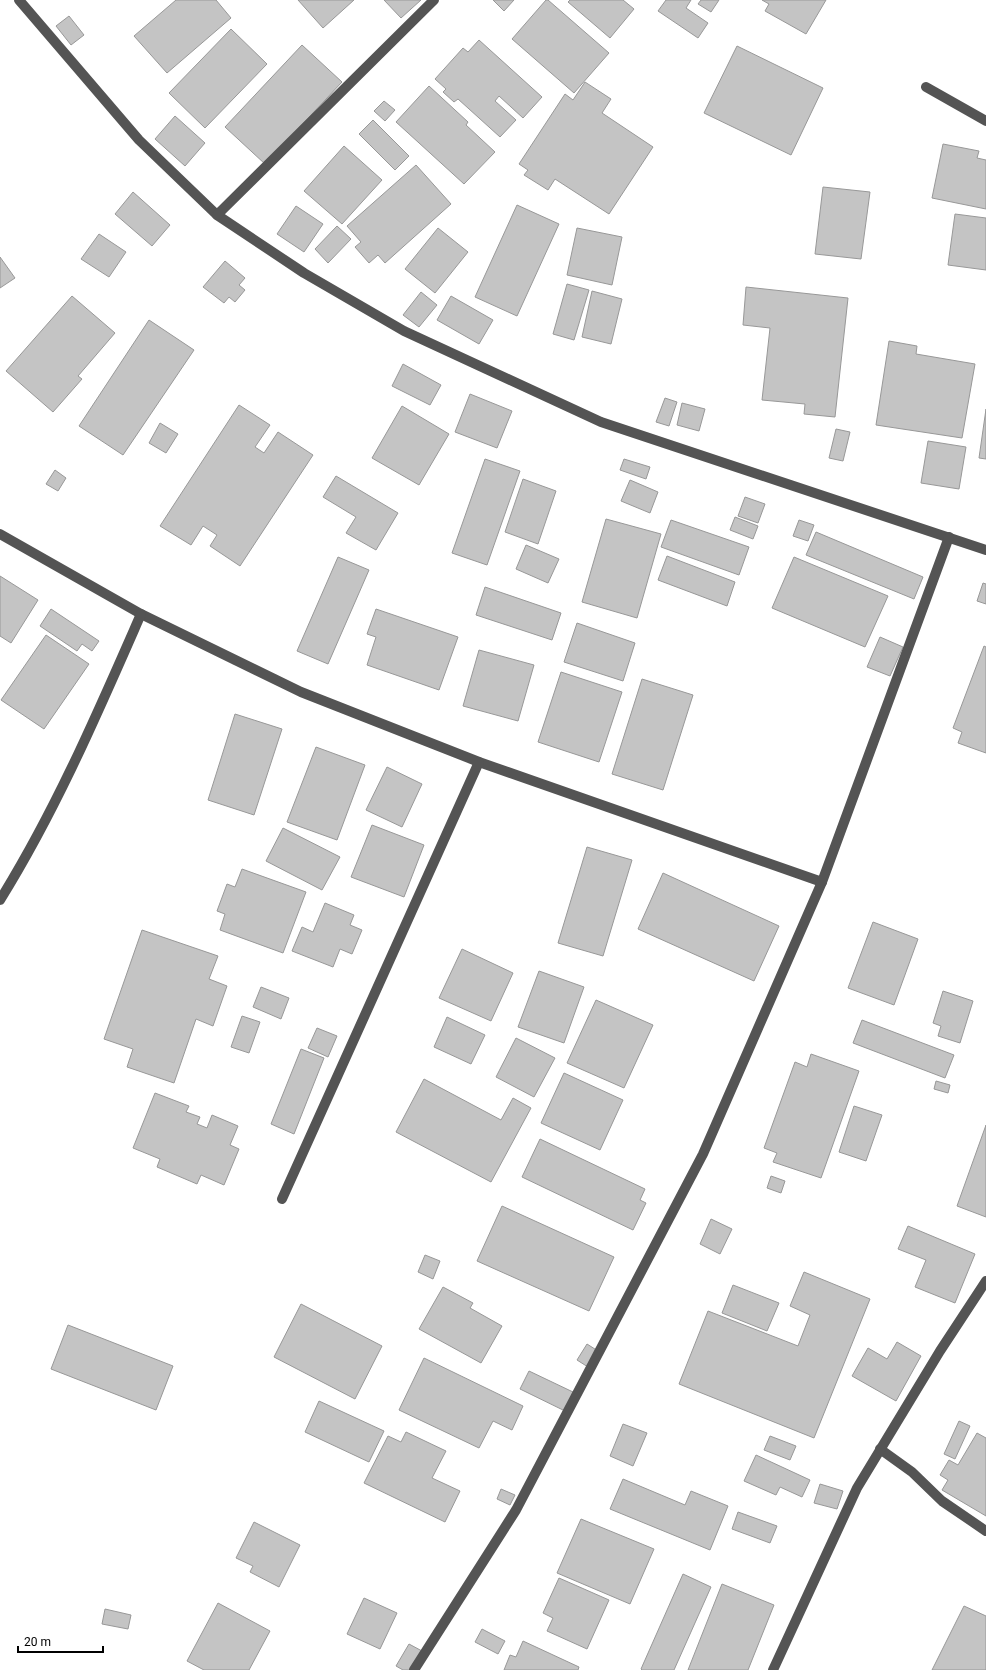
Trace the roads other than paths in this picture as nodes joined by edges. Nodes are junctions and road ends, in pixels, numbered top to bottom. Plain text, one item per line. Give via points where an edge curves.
1 (19, 0) edge
2 (434, 0) edge
3 (926, 87) dead end
4 (986, 121) edge
5 (217, 215) junction
6 (0, 534) edge
7 (949, 537) junction
8 (986, 550) edge
9 (141, 614) junction
10 (480, 762) junction
11 (822, 882) junction
12 (0, 900) edge
13 (282, 1199) dead end
14 (986, 1282) edge
15 (880, 1449) junction
16 (986, 1531) edge
17 (414, 1670) edge
18 (773, 1670) edge

1 - 5 street via 139,140
2 - 5 street
3 - 4 street
5 - 7 street via 304,273 404,331 601,422
6 - 9 street
7 - 8 street
7 - 11 street
9 - 10 street via 301,692
9 - 12 street via 88,737 20,869
10 - 11 street
10 - 13 street
11 - 17 street via 703,1154 516,1510
14 - 15 street
15 - 16 street via 912,1472 942,1501
15 - 18 street via 857,1488

